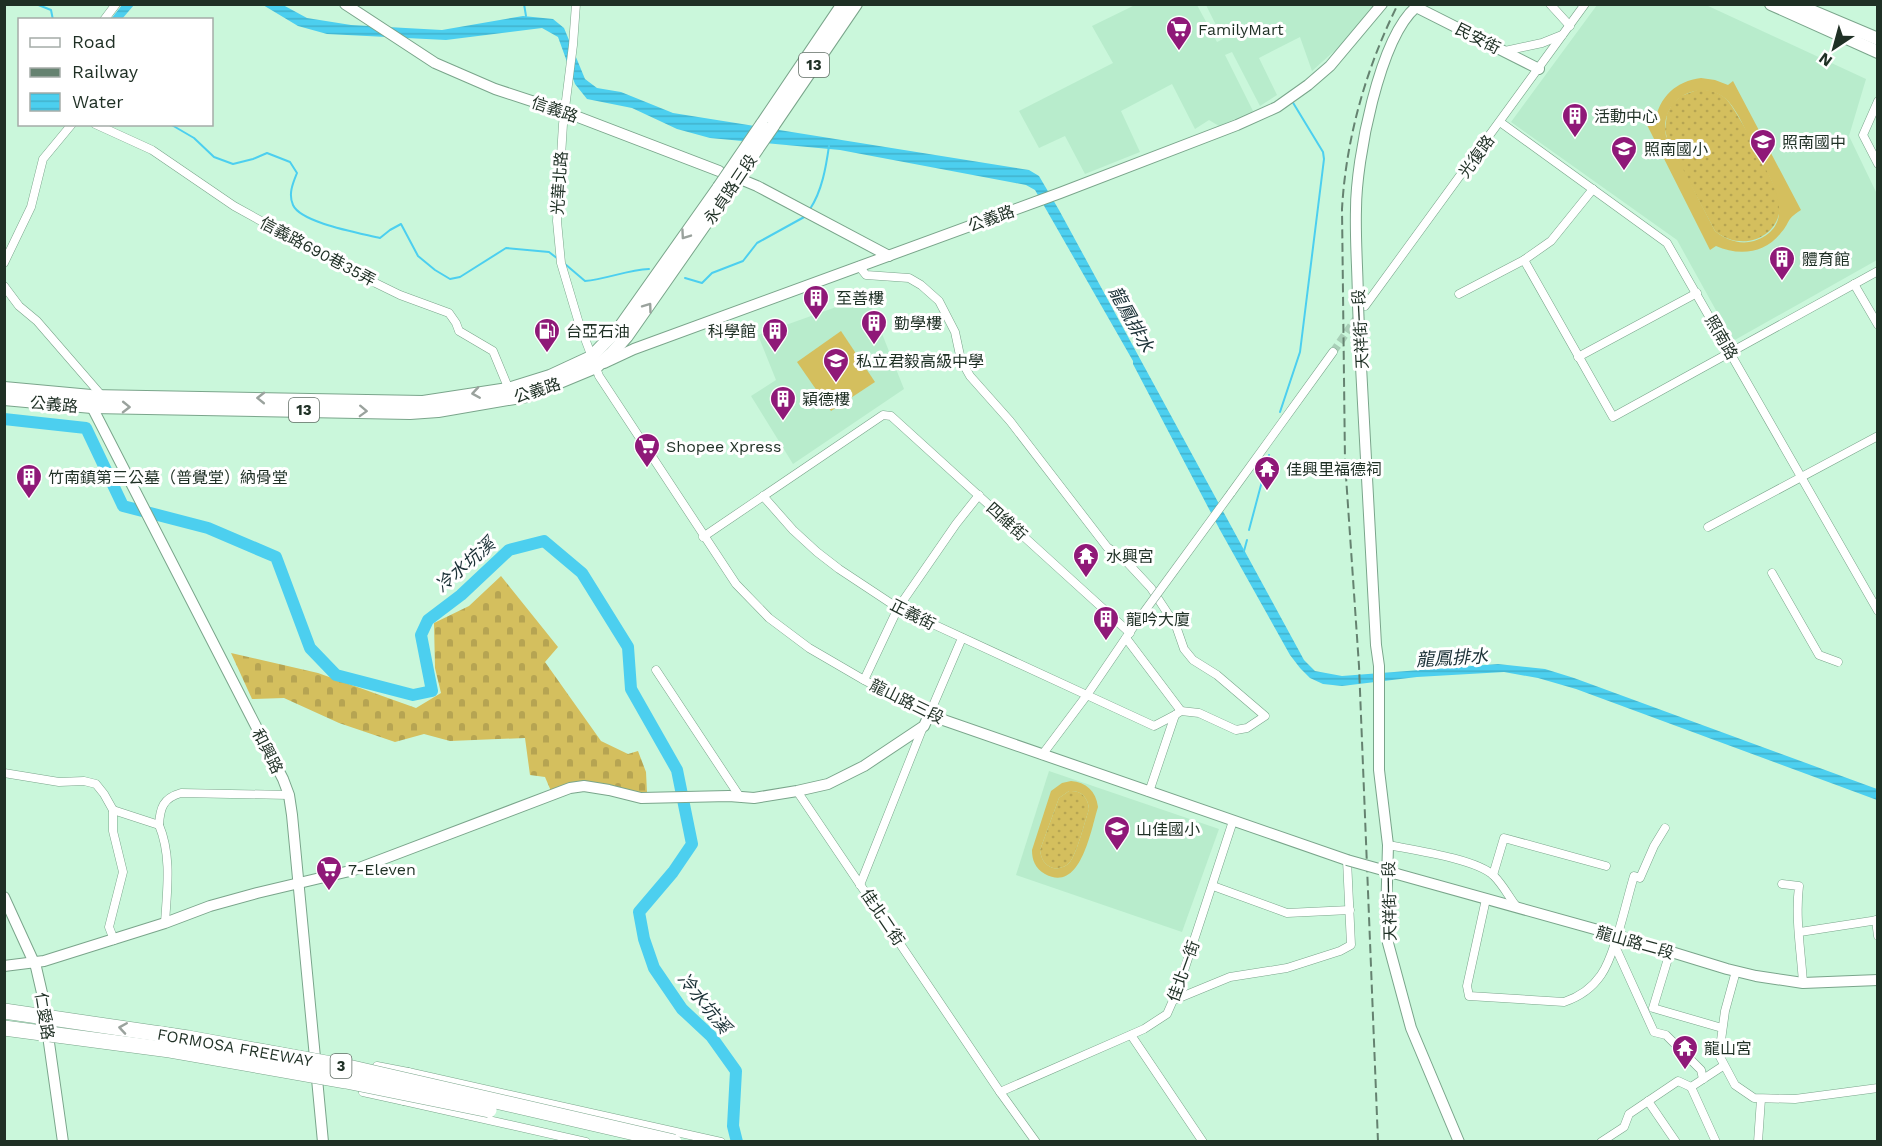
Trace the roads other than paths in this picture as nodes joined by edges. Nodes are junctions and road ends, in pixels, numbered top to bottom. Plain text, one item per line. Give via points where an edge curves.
1 (116, 4) edge
2 (345, 4) edge
3 (576, 4) edge
4 (843, 4) edge
5 (856, 4) edge
6 (1382, 4) edge
7 (1550, 4) edge
8 (1585, 4) edge
9 (1771, 4) edge
10 (1795, 4) edge
11 (1417, 6) edge
12 (106, 18) edge
13 (1570, 26) junction
14 (1846, 32) junction
15 (1563, 35) junction
16 (1878, 39) edge
17 (1505, 51) junction
18 (1878, 52) edge
19 (1539, 69) junction
20 (1878, 101) edge
21 (565, 112) junction
22 (1500, 123) junction
23 (767, 125) junction
24 (70, 126) edge
25 (99, 126) edge
26 (1878, 164) edge
27 (718, 171) dead end
28 (745, 181) dead end
29 (1593, 189) junction
30 (889, 256) junction
31 (1524, 260) junction
32 (4, 263) edge
33 (859, 266) junction
34 (1878, 271) edge
35 (1854, 284) junction
36 (4, 286) edge
37 (1697, 293) junction
38 (1459, 294) dead end
39 (1362, 306) junction
40 (1878, 325) edge
41 (1333, 352) tunnel mouth
42 (1731, 352) junction
43 (1578, 357) junction
44 (593, 362) junction
45 (4, 388) edge
46 (510, 394) junction
47 (4, 399) edge
48 (95, 400) junction
49 (1878, 436) edge
50 (1801, 477) junction
51 (979, 495) junction
52 (763, 496) junction
53 (1708, 527) dead end
54 (703, 537) junction
55 (1772, 573) dead end
56 (898, 608) junction
57 (1878, 611) edge
58 (1128, 635) junction
59 (962, 638) junction
60 (1838, 662) dead end
61 (656, 670) dead end
62 (864, 680) junction
63 (1087, 695) junction
64 (1178, 713) junction
65 (929, 715) junction
66 (924, 726) junction
67 (1042, 755) junction
68 (4, 773) edge
69 (797, 791) junction
70 (1149, 792) junction
71 (289, 795) junction
72 (734, 797) junction
73 (113, 810) junction
74 (1233, 821) junction
75 (159, 825) junction
76 (1665, 828) dead end
77 (1388, 845) junction
78 (1347, 860) junction
79 (1606, 866) dead end
80 (1397, 874) joint
81 (1493, 875) junction
82 (298, 883) junction
83 (1782, 884) dead end
84 (860, 885) junction
85 (1213, 886) junction
86 (4, 897) edge
87 (1486, 899) junction
88 (1516, 906) junction
89 (1350, 910) junction
90 (1877, 920) edge
91 (165, 923) junction
92 (1800, 932) junction
93 (1878, 936) edge
94 (114, 939) junction
95 (1615, 939) junction
96 (1670, 952) junction
97 (34, 962) junction
98 (4, 966) edge
99 (1736, 971) junction
100 (1878, 980) edge
101 (1803, 983) junction
102 (1174, 1000) junction
103 (4, 1011) edge
104 (4, 1028) edge
105 (1722, 1028) junction
106 (1131, 1035) junction
107 (314, 1053) junction
108 (1723, 1066) junction
109 (408, 1072) junction
110 (1703, 1079) junction
111 (317, 1082) junction
112 (1691, 1087) junction
113 (1878, 1088) edge
114 (1000, 1092) junction
115 (1761, 1099) junction
116 (404, 1101) junction
117 (1648, 1101) junction
118 (634, 1122) junction
119 (717, 1141) edge
120 (63, 1142) edge
121 (323, 1142) edge
122 (586, 1142) edge
123 (631, 1142) edge
124 (674, 1142) edge
125 (1036, 1142) edge
126 (1203, 1142) edge
127 (1459, 1142) edge
128 (1601, 1142) edge
129 (1676, 1142) edge
130 (1716, 1142) edge
131 (1758, 1142) edge

1 - 12 street
2 - 21 street, 信義路 via 435,63 495,89
3 - 21 street, 光華北路
4 - 23 main road, 永貞路三段 / 13
5 - 23 main road, 永貞路三段 / 13
6 - 30 street, 公義路 via 1330,66 1284,103 1237,125
7 - 13 street
8 - 13 street, 光復路
9 - 14 main road
10 - 14 main road
11 - 17 street, 民安街
11 - 39 street, 天祥街一段 via 1401,24 1383,66 1359,171 1356,208
13 - 15 street, 光復路
14 - 16 main road
14 - 18 main road
15 - 17 street
15 - 19 street, 光復路
17 - 19 street, 民安街
19 - 22 street, 光復路
20 - 26 street via 1863,135
21 - 27 street, 信義路
21 - 44 street, 光華北路 via 557,221 561,263
22 - 29 street, 照南路
22 - 39 street, 光復路
23 - 44 main road, 永貞路三段 / 13, bridge via 627,336 612,353
24 - 32 street via 43,159 31,207
25 - 46 street, 信義路690巷35弄 via 152,150 234,206 355,273 449,313 459,331 494,351
28 - 30 street
29 - 31 street via 1551,240
29 - 37 street, 照南路 via 1667,243
30 - 33 street, 公義路
31 - 38 street
31 - 43 street
33 - 44 street, 公義路
33 - 64 street via 866,275 909,278 939,301 970,376 1010,421 1107,547 1151,588 1176,626 1184,649 1265,716 1236,730 1199,713
34 - 35 street
35 - 40 street
35 - 42 street
36 - 48 street via 37,321
37 - 42 street, 照南路
37 - 43 street
39 - 77 street, 天祥街一段, bridge via 1359,329 1379,666 1379,770
41 - 58 street, bridge
42 - 43 street via 1612,417
42 - 50 street, 照南路
44 - 46 main road, 公義路 / 13 via 526,396
44 - 54 street, 龍山路三段
45 - 48 main road, 公義路 / 13
46 - 48 main road, 公義路 / 13 via 438,411 410,413 322,405
47 - 48 main road, 公義路 / 13
48 - 71 street, 和興路 via 138,497
49 - 50 street
50 - 53 street
50 - 57 street, 照南路
51 - 52 street, 四維街 via 891,416 883,415
51 - 56 street
51 - 58 street, 四維街
52 - 54 street
52 - 56 street, 正義街 via 817,552
54 - 62 street, 龍山路三段 via 736,584 769,618 809,648
55 - 60 street via 1819,656
56 - 59 street, 正義街
56 - 62 street
58 - 63 street
58 - 64 street, 四維街
59 - 63 street, 正義街
59 - 65 street
61 - 72 street
62 - 65 street, 龍山路三段
63 - 64 street, 正義街 via 1154,726
63 - 67 street
64 - 70 street
65 - 66 street
65 - 67 street, 龍山路三段
66 - 69 street via 864,766 828,784
66 - 84 street, 佳北二街
67 - 70 street, 龍山路三段
68 - 73 street via 96,784
69 - 72 street
69 - 84 street
70 - 74 street, 龍山路三段
71 - 75 street via 181,793 164,802
71 - 82 street, 和興路
72 - 82 street via 641,798 584,786 570,788 385,860
73 - 75 street
73 - 94 street via 113,831 123,872 109,927
74 - 78 street, 龍山路三段
74 - 85 street, 佳北一街
75 - 91 street via 168,856
76 - 95 street via 1640,878 1634,876
77 - 81 street via 1450,857
77 - 127 street, 天祥街一段 via 1388,943 1411,1028
78 - 80 street, 龍山路三段, bridge
78 - 89 street
79 - 81 street via 1504,838
80 - 87 street, 龍山路二段
81 - 88 street
82 - 91 street via 210,906
82 - 107 street, 和興路
83 - 92 street via 1798,886 1796,910
84 - 114 street, 佳北二街
85 - 89 street via 1287,913
85 - 102 street, 佳北一街
86 - 97 street, 仁愛路
87 - 88 street, 龍山路二段
87 - 95 street via 1467,986 1469,996 1564,1002 1576,998 1601,975
88 - 95 street, 龍山路二段
89 - 102 street via 1351,945 1340,951 1287,968 1230,977
90 - 92 street
90 - 93 street
91 - 94 street
92 - 101 street
94 - 97 street
95 - 96 street, 龍山路二段
95 - 110 street via 1654,1032 1666,1035 1701,1070
96 - 99 street, 龍山路二段
96 - 105 street via 1653,1008
97 - 98 street
97 - 120 street, 仁愛路
99 - 101 street, 龍山路二段
99 - 105 street
100 - 101 street, 龍山路二段
102 - 106 street, 佳北一街 via 1167,1014
124 -> 103 highway, FORMOSA FREEWAY / 3, bridge via 348,1067
104 - 123 highway, FORMOSA FREEWAY / 3, bridge via 171,1050 346,1081
105 - 108 street via 1719,1055
106 - 114 street, 佳北一街
106 - 126 street
107 - 109 street
107 - 111 street, 和興路
108 - 110 street
108 - 115 street via 1735,1085
109 - 116 street
109 - 118 street
110 - 112 street
111 - 116 street
111 - 121 street, 和興路
112 - 117 street via 1678,1081
112 - 130 street
113 - 115 street via 1795,1099
114 - 125 street, 佳北二街
115 - 131 street
116 - 122 street
117 - 128 street via 1629,1114 1624,1127
117 - 129 street
118 - 119 street
118 - 123 street

